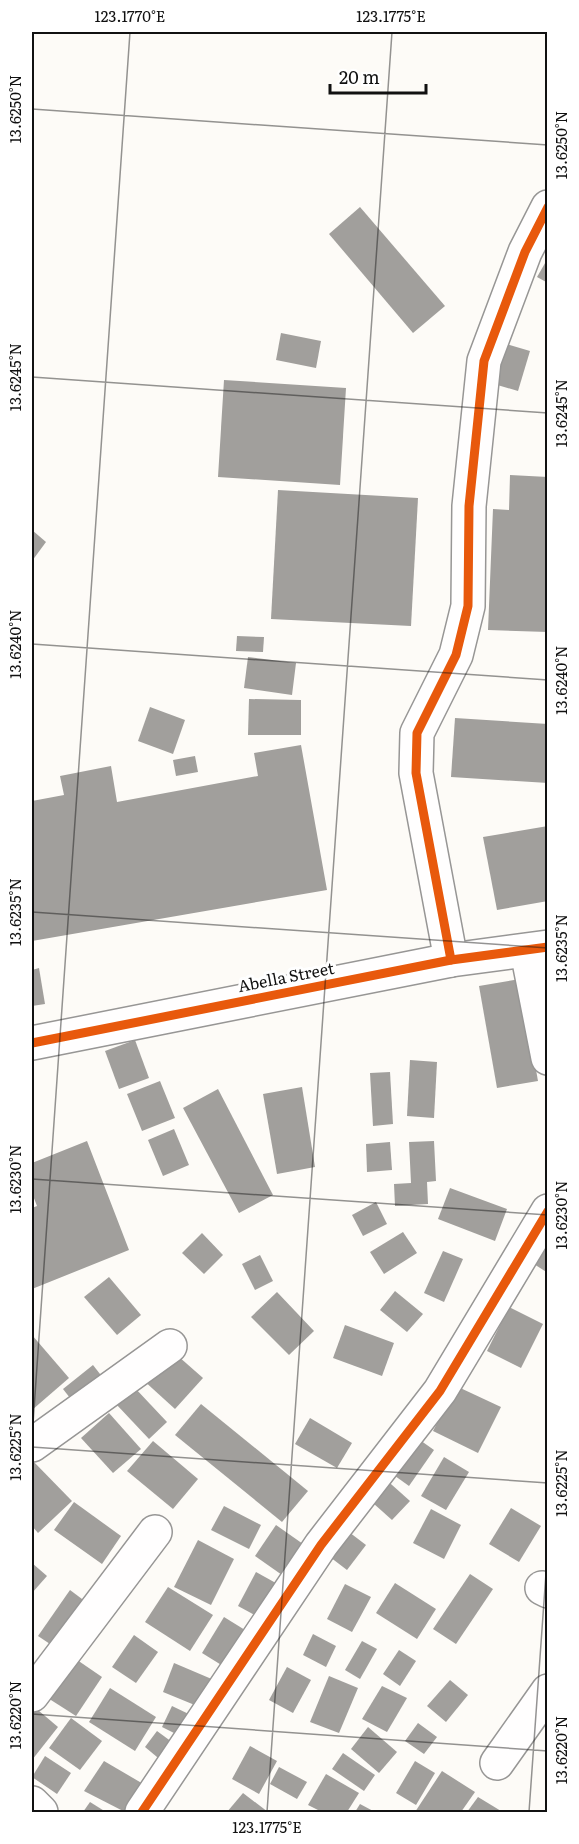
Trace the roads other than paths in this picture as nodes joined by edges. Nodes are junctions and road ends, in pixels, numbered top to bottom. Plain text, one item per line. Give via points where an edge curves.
1 (548, 207) edge
2 (537, 949) edge
3 (451, 960) junction
4 (32, 1044) edge
5 (548, 1058) edge
6 (548, 1211) edge
7 (170, 1346) dead end
8 (32, 1445) edge
9 (155, 1532) dead end
10 (548, 1691) edge
11 (32, 1695) edge
12 (497, 1763) dead end
13 (32, 1803) edge
14 (40, 1812) edge
15 (142, 1812) edge

1 - 3 street via 525,252 484,361 469,506 468,606 456,655 417,733 416,773
2 - 3 street, Abella Street
2 - 5 street
3 - 4 street, Abella Street
6 - 15 street via 440,1391 321,1545
7 - 8 street
9 - 11 street
10 - 12 street
13 - 14 street

